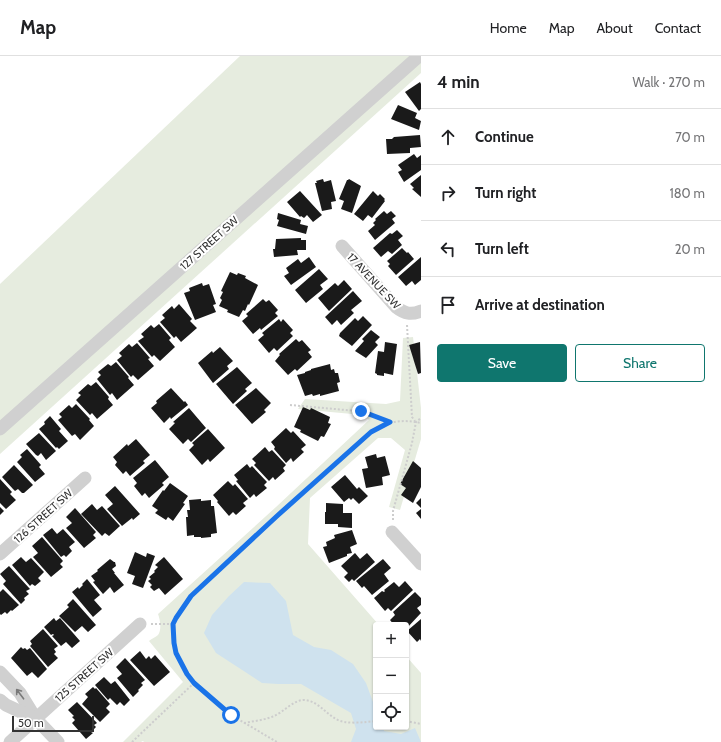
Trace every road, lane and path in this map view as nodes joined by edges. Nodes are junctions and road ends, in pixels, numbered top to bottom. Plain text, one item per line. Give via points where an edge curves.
1 (419, 56) edge
2 (342, 246) dead end
3 (421, 311) edge
4 (406, 313) junction
5 (290, 405) dead end
6 (421, 418) edge
7 (390, 422) junction
8 (416, 422) junction
9 (421, 423) edge
10 (0, 429) edge
11 (85, 478) dead end
12 (392, 532) joint
13 (0, 554) edge
14 (421, 564) edge
15 (140, 624) joint
16 (173, 624) junction
17 (0, 672) edge
18 (194, 683) junction
19 (0, 700) edge
20 (36, 719) junction
21 (373, 721) edge
22 (409, 721) edge
23 (244, 723) junction
24 (421, 724) edge
25 (10, 742) edge
26 (58, 742) edge
27 (132, 742) edge
28 (277, 742) edge

1 - 10 street, 127 STREET SW
2 - 4 street, 17 AVENUE SW via 396,307
3 - 4 street
4 - 8 path via 412,417
5 - 7 path via 361,411
6 - 8 path
7 - 8 path
7 - 16 path via 371,432 197,590 179,611
8 - 9 path
8 - 12 path via 393,511
11 - 13 street, 126 STREET SW
12 - 14 street
15 - 16 path
15 - 20 street, 125 STREET SW
16 - 18 path via 176,653
20 -> 17 street via 20,694
18 - 23 path
18 - 27 path
19 - 20 street
20 - 25 street, 125 STREET SW
20 - 26 street
21 - 23 path via 337,720 321,707 304,700 297,701 266,719
22 - 24 path
23 - 28 path

